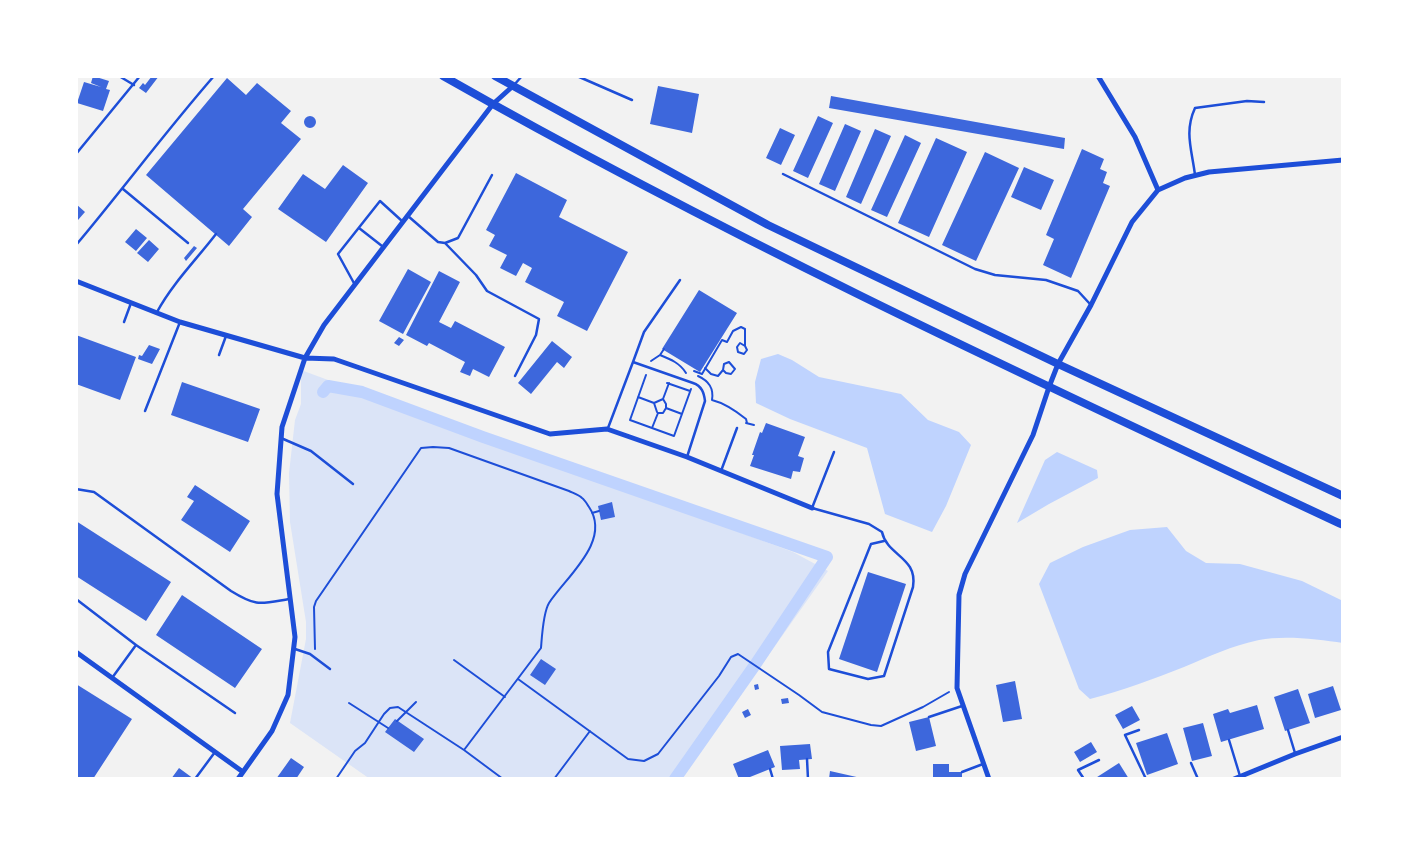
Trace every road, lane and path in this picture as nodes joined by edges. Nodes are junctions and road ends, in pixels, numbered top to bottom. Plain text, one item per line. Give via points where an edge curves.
1 (119, 76) edge
2 (140, 76) edge
3 (214, 76) edge
4 (443, 76) edge
5 (495, 76) edge
6 (522, 76) edge
7 (577, 76) edge
8 (1098, 76) edge
9 (134, 84) junction
10 (513, 86) junction
11 (632, 100) dead end
12 (1264, 102) dead end
13 (493, 104) junction
14 (76, 154) edge
15 (1343, 160) edge
16 (783, 174) dead end
17 (492, 175) dead end
18 (1195, 175) junction
19 (123, 189) junction
20 (1158, 190) junction
21 (408, 216) junction
22 (403, 222) junction
23 (359, 228) junction
24 (216, 234) dead end
25 (188, 242) dead end
26 (445, 243) junction
27 (76, 245) edge
28 (384, 247) junction
29 (680, 280) dead end
30 (76, 281) edge
31 (355, 285) junction
32 (131, 303) junction
33 (1091, 305) junction
34 (157, 312) junction
35 (124, 322) dead end
36 (180, 322) junction
37 (226, 334) junction
38 (745, 346) dead end
39 (664, 349) dead end
40 (219, 355) dead end
41 (305, 358) junction
42 (633, 362) junction
43 (1058, 364) junction
44 (649, 368) junction
45 (705, 368) junction
46 (723, 370) junction
47 (691, 375) junction
48 (515, 376) dead end
49 (668, 383) dead end
50 (693, 383) junction
51 (1048, 387) junction
52 (638, 397) junction
53 (663, 399) junction
54 (654, 403) junction
55 (666, 408) junction
56 (145, 411) dead end
57 (658, 413) junction
58 (682, 414) junction
59 (747, 423) junction
60 (754, 425) dead end
61 (652, 428) junction
62 (737, 428) joint
63 (607, 429) junction
64 (282, 438) junction
65 (834, 452) dead end
66 (687, 457) junction
67 (721, 471) junction
68 (353, 484) dead end
69 (76, 488) edge
70 (1343, 496) edge
71 (812, 508) junction
72 (599, 511) dead end
73 (592, 513) junction
74 (1343, 526) edge
75 (884, 541) junction
76 (291, 599) junction
77 (76, 600) edge
78 (136, 645) junction
79 (293, 649) junction
80 (76, 652) edge
81 (316, 659) junction
82 (454, 660) dead end
83 (330, 669) dead end
84 (112, 678) junction
85 (518, 680) junction
86 (957, 688) junction
87 (505, 697) junction
88 (416, 702) dead end
89 (349, 703) dead end
90 (964, 706) junction
91 (406, 712) junction
92 (235, 714) dead end
93 (929, 717) dead end
94 (397, 721) dead end
95 (379, 722) junction
96 (388, 728) dead end
97 (1139, 730) dead end
98 (1288, 730) dead end
99 (590, 731) junction
100 (1343, 737) edge
101 (1229, 740) dead end
102 (464, 750) junction
103 (215, 752) junction
104 (1295, 754) junction
105 (807, 759) dead end
106 (1099, 760) dead end
107 (1191, 763) dead end
108 (984, 764) junction
109 (770, 769) dead end
110 (243, 772) junction
111 (962, 772) dead end
112 (1240, 776) junction
113 (195, 779) edge
114 (238, 779) edge
115 (336, 779) edge
116 (503, 779) edge
117 (554, 779) edge
118 (773, 779) edge
119 (808, 779) edge
120 (989, 779) edge
121 (1084, 779) edge
122 (1146, 779) edge
123 (1198, 779) edge
124 (1234, 779) edge

1 - 9 lane
2 - 9 lane
3 - 19 lane
4 - 13 main road
5 - 10 main road
6 - 10 lane
7 - 11 lane
8 - 20 street via 1135,137
9 - 14 lane
10 - 13 street
10 - 43 main road via 768,226
12 - 18 lane via 1195,108 1189,130
13 - 21 street
13 - 51 main road via 700,215
15 - 18 street
16 - 33 lane via 975,269 995,275 1046,280 1078,291
17 - 26 lane via 458,238
18 - 20 street
19 - 25 lane
19 - 27 lane
20 - 33 street via 1132,222
21 - 22 street
21 - 26 lane via 438,242
22 - 23 lane via 380,201
22 - 28 street
23 - 28 lane
23 - 31 lane via 338,254
24 - 34 lane via 170,290
26 - 48 lane via 487,291 539,319 536,335
28 - 31 street
29 - 42 lane via 644,332
30 - 32 street
31 - 41 street via 324,325
32 - 34 street
32 - 35 lane
33 - 43 street
34 - 36 street
36 - 37 street
36 - 56 lane
37 - 40 lane
37 - 41 street
38 - 45 path via 745,329 741,327 733,331 726,342 722,340
39 - 47 path via 660,355 676,362
41 - 63 street via 334,359 550,434
41 - 64 street via 282,427
42 - 44 lane
42 - 63 lane
43 - 51 street
43 - 70 main road
44 - 50 lane
44 - 52 path
45 - 46 path via 718,376
45 - 47 path via 702,374 695,370
46 - 46 path via 731,374 735,369 728,362
47 - 59 path via 710,383 712,400 742,415
49 - 53 path
50 - 58 path
50 - 66 lane via 704,393 706,401
51 - 74 main road
51 - 86 street via 1033,435 965,574 959,596
52 - 54 path
52 - 61 path via 630,420
53 - 54 path
53 - 55 path
54 - 57 path
55 - 57 path
55 - 58 path
57 - 61 path
58 - 61 path via 674,436
59 - 60 path
59 - 62 path
62 - 67 lane
63 - 66 street
64 - 68 lane via 311,451
64 - 76 street via 277,494
65 - 71 lane
66 - 67 street
67 - 71 street
69 - 76 lane via 94,492 248,602 261,604
71 - 75 lane via 868,524 882,532
72 - 73 path
73 - 81 path via 582,498 568,490 448,448 422,448 316,601
73 - 85 path via 594,542 548,605 541,648
75 - 75 lane via 915,576 884,676 868,679 830,669 828,652 871,544
76 - 79 street
77 - 78 lane
78 - 84 lane
78 - 92 lane
79 - 81 lane
79 - 110 street via 288,695 272,731
80 - 84 street
81 - 83 lane
82 - 87 path
84 - 103 street
85 - 87 path
85 - 99 path
86 - 90 street
86 - 99 path via 882,726 871,725 822,712 738,654 731,657 658,754 644,761 628,759
87 - 102 path
88 - 91 path
89 - 95 path
90 - 93 lane
90 - 108 street
91 - 94 path
91 - 95 path via 398,707 390,708
91 - 102 path
95 - 96 path
95 - 115 path
97 - 122 lane via 1125,735
98 - 104 lane
99 - 117 path
100 - 104 street
101 - 112 lane
102 - 116 path
103 - 110 street
103 - 113 lane
104 - 112 street
105 - 119 lane
106 - 121 lane via 1078,770
107 - 123 lane
108 - 111 lane
108 - 120 street
109 - 118 lane
110 - 114 street
112 - 124 street

